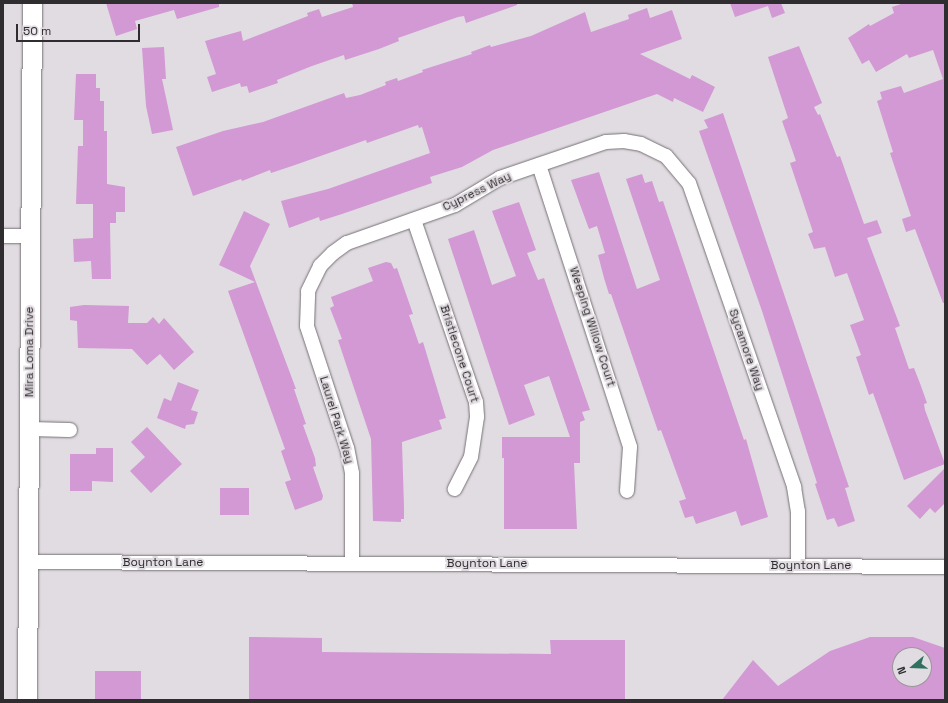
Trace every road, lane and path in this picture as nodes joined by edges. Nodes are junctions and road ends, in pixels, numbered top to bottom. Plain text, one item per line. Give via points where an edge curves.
1 (32, 3) edge
2 (656, 149) joint
3 (539, 165) junction
4 (414, 220) junction
5 (3, 236) edge
6 (30, 236) junction
7 (312, 279) joint
8 (29, 429) junction
9 (70, 430) dead end
10 (455, 489) dead end
11 (627, 492) dead end
12 (28, 562) junction
13 (352, 564) junction
14 (798, 566) junction
15 (945, 567) edge
16 (27, 700) edge

1 - 6 street, Mira Loma Drive
2 - 3 street, Cypress Way via 624,141 606,142
2 - 14 street, Sycamore Way via 678,167 689,183 794,487 798,511
3 - 4 street, Cypress Way via 500,178 455,205
3 - 11 street, Weeping Willow Court via 630,447
4 - 7 street, Cypress Way via 347,243 333,253
4 - 10 street, Bristlecone Court via 476,402 477,417 471,457
5 - 6 street
6 - 8 street, Mira Loma Drive
7 - 13 street, Laurel Park Way via 305,308 307,326 347,448 352,472
8 - 9 street
8 - 12 street, Mira Loma Drive
12 - 13 street, Boynton Lane
12 - 16 street, Mira Loma Drive
13 - 14 street, Boynton Lane
14 - 15 street, Boynton Lane

